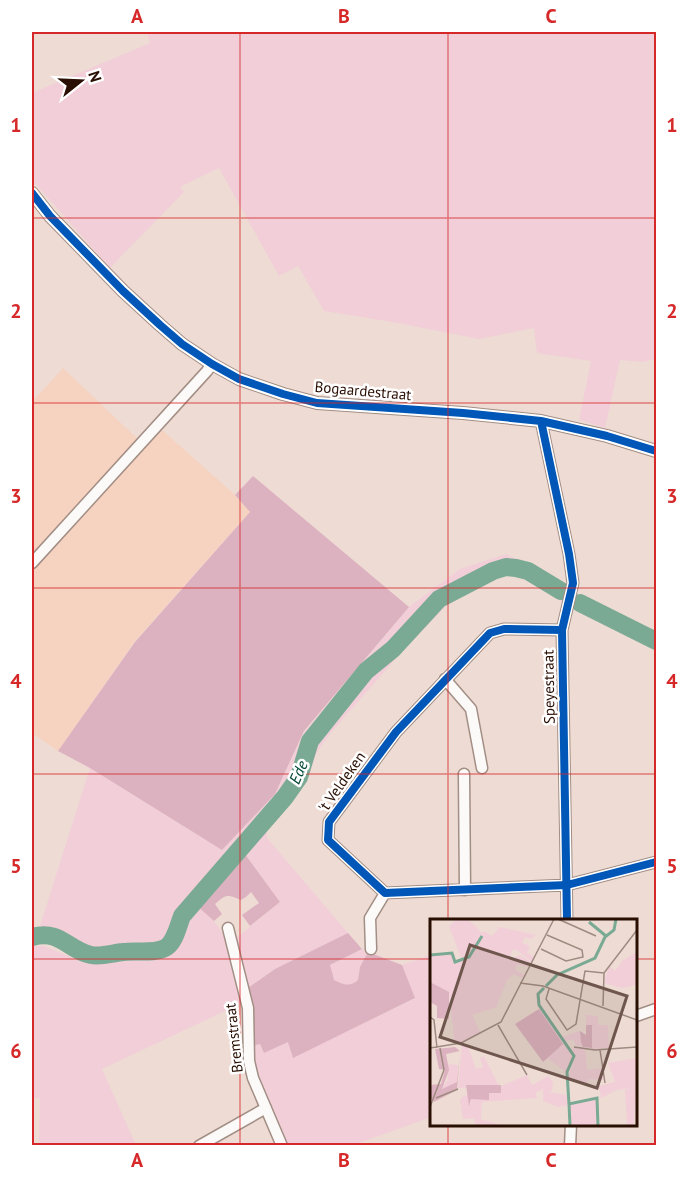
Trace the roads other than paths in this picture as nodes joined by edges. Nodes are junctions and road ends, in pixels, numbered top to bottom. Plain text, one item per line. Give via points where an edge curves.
1 (32, 193) edge
2 (212, 364) junction
3 (542, 422) junction
4 (657, 451) edge
5 (32, 563) edge
6 (562, 630) junction
7 (445, 679) junction
8 (482, 768) dead end
9 (464, 774) dead end
10 (657, 862) edge
11 (567, 885) junction
12 (465, 890) junction
13 (385, 892) junction
14 (567, 919) edge
15 (228, 928) dead end
16 (371, 949) dead end
17 (657, 1009) edge
18 (637, 1016) edge
19 (266, 1108) junction
20 (571, 1126) edge
21 (199, 1146) edge
22 (282, 1146) edge
23 (570, 1146) edge

1 - 2 street, Bogaardestraat via 123,291 182,344
2 - 3 street, Bogaardestraat via 239,379 317,403 463,412
2 - 5 street
3 - 4 street, Bogaardestraat
3 - 6 street, Speyestraat via 573,583
6 - 7 street, 't Veldeken via 504,629 490,633
6 - 11 street, Speyestraat
7 - 8 street via 471,709
7 - 13 street, 't Veldeken via 396,732 329,822 328,840
9 - 12 street
10 - 11 street
11 - 12 street
11 - 14 street, Speyestraat
12 - 13 street
13 - 16 street via 370,918
15 - 19 street, Bremstraat via 248,1008 249,1061
17 - 18 street
19 - 21 street
19 - 22 street, Bremstraat
20 - 23 street

